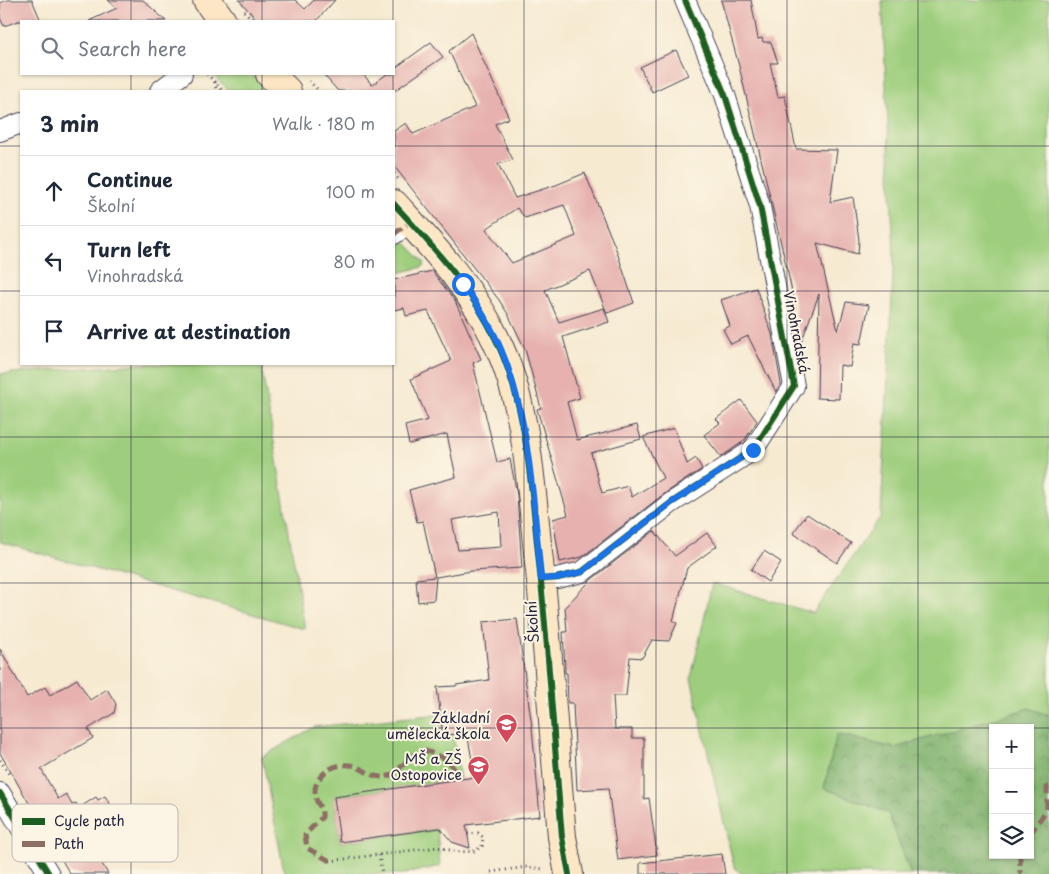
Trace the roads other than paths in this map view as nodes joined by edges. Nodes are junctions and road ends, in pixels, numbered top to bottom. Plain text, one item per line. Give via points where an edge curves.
1 (207, 0) edge
2 (686, 0) edge
3 (221, 20) edge
4 (181, 75) edge
5 (271, 75) edge
6 (161, 90) edge
7 (286, 90) edge
8 (20, 123) edge
9 (0, 131) edge
10 (399, 220) edge
11 (541, 579) junction
12 (0, 793) edge
13 (12, 813) edge
14 (42, 862) edge
15 (557, 871) edge
16 (49, 874) edge

1 - 3 street
2 - 11 street, Vinohradská via 725,95 760,206 794,386 753,450 671,503 582,572
4 - 6 street
5 - 7 street
8 - 9 street
10 - 11 street, Školní via 463,284 497,340 525,438
11 - 15 street, Školní via 563,844
12 - 13 street
14 - 16 street

